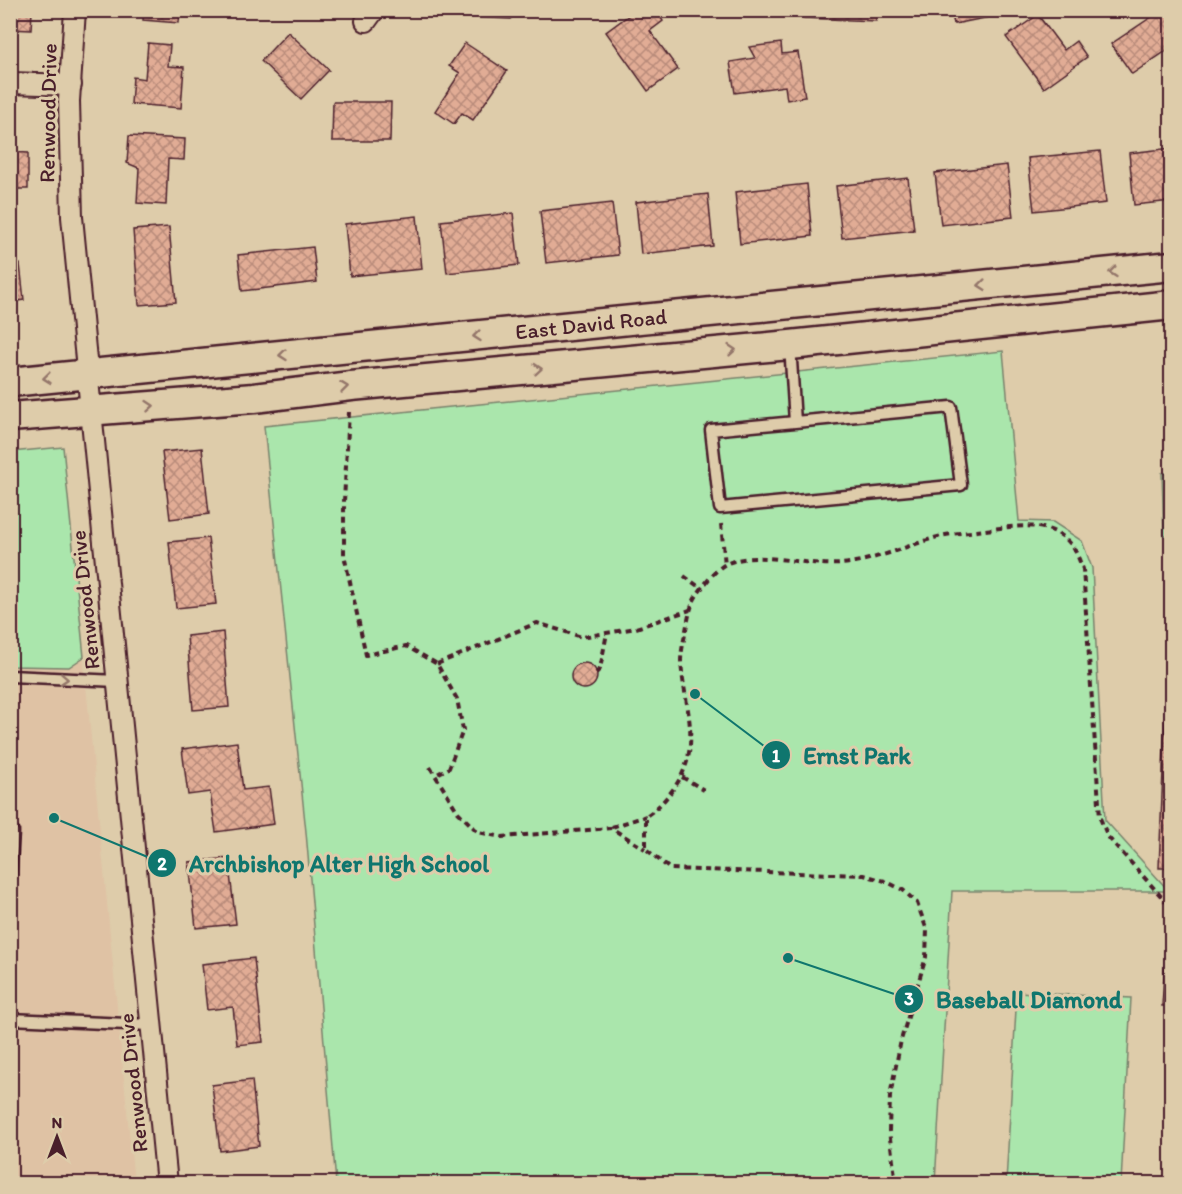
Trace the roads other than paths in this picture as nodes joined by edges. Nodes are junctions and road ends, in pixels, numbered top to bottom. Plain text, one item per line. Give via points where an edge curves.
1 (75, 10) edge
2 (10, 83) edge
3 (71, 85) junction
4 (1172, 266) edge
5 (786, 304) junction
6 (1172, 305) edge
7 (790, 345) junction
8 (88, 374) junction
9 (10, 382) edge
10 (91, 411) junction
11 (10, 417) edge
12 (795, 422) junction
13 (10, 676) edge
14 (117, 681) junction
15 (14, 832) dead end
16 (10, 878) edge
17 (10, 1019) edge
18 (151, 1025) junction
19 (167, 1184) edge

1 - 3 street, Renwood Drive
2 - 3 street
3 - 8 street, Renwood Drive via 72,217
4 -> 5 street, East David Road
5 - 7 street
5 -> 8 street, East David Road
6 - 7 street, East David Road
10 -> 7 street, East David Road
7 - 12 lane
8 -> 9 street, East David Road
8 - 10 street, Renwood Drive
10 - 11 street, East David Road
10 - 14 street, Renwood Drive
12 - 12 lane via 951,407 961,484 720,508 711,430
13 -> 14 lane
14 - 18 street, Renwood Drive
15 - 16 lane
17 - 18 lane
18 - 19 street, Renwood Drive

